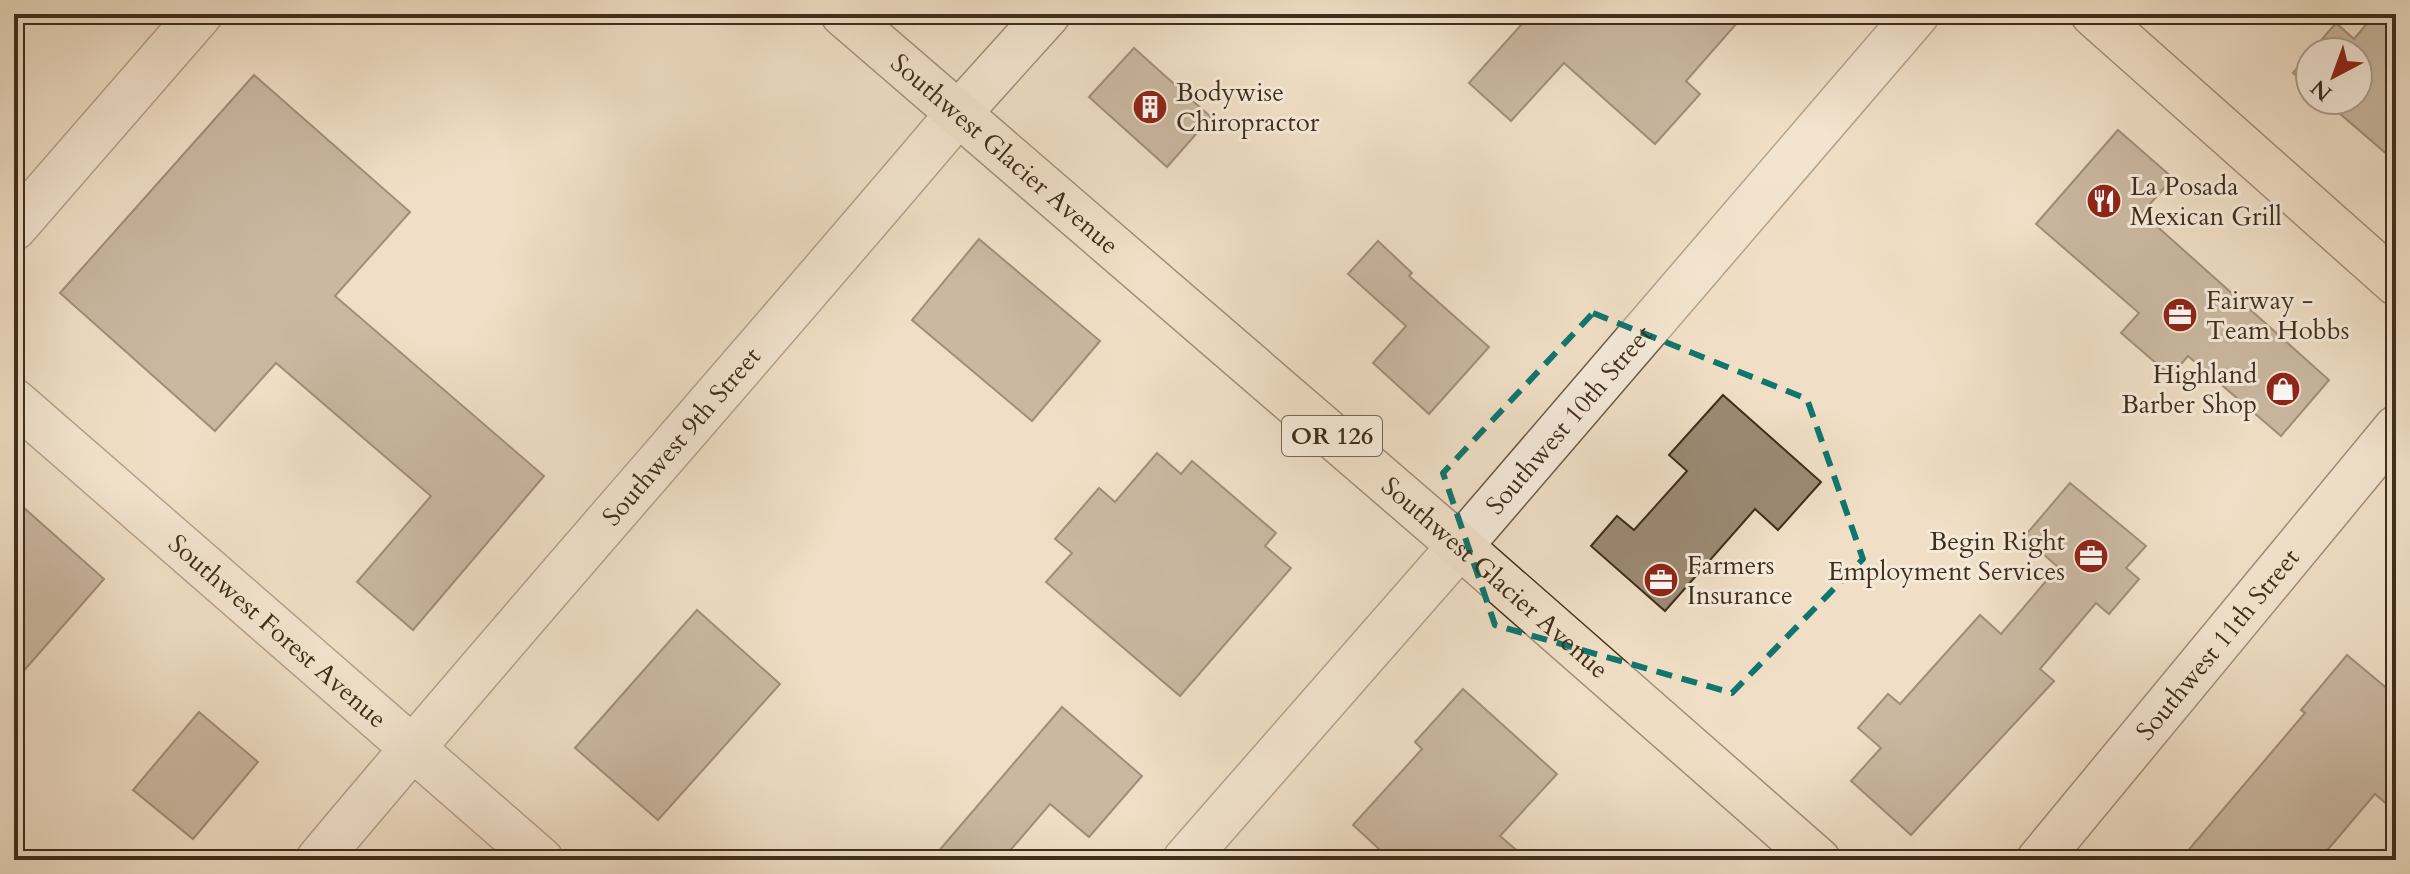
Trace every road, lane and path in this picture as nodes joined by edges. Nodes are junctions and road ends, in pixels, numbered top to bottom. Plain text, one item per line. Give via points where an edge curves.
1 (200, 14) edge
2 (843, 14) edge
3 (1048, 14) edge
4 (1917, 14) edge
5 (2093, 14) edge
6 (957, 115) junction
7 (14, 228) edge
8 (2396, 283) edge
9 (14, 401) edge
10 (2396, 428) edge
11 (1460, 546) junction
12 (412, 747) junction
13 (318, 860) edge
14 (541, 860) edge
15 (1185, 860) edge
16 (1818, 860) edge
17 (2039, 860) edge

1 - 7 street
2 - 6 highway, Southwest Glacier Avenue / OR 126
3 - 6 street, Southwest 9th Street
4 - 11 street, Southwest 10th Street
5 - 8 highway
6 - 11 highway, Southwest Glacier Avenue / OR 126
6 - 12 street, Southwest 9th Street
9 - 12 street, Southwest Forest Avenue
10 - 17 street, Southwest 11th Street
11 - 15 street, Southwest 10th Street
11 - 16 highway, Southwest Glacier Avenue / OR 126
12 - 13 street, Southwest 9th Street
12 - 14 street, Southwest Forest Avenue

